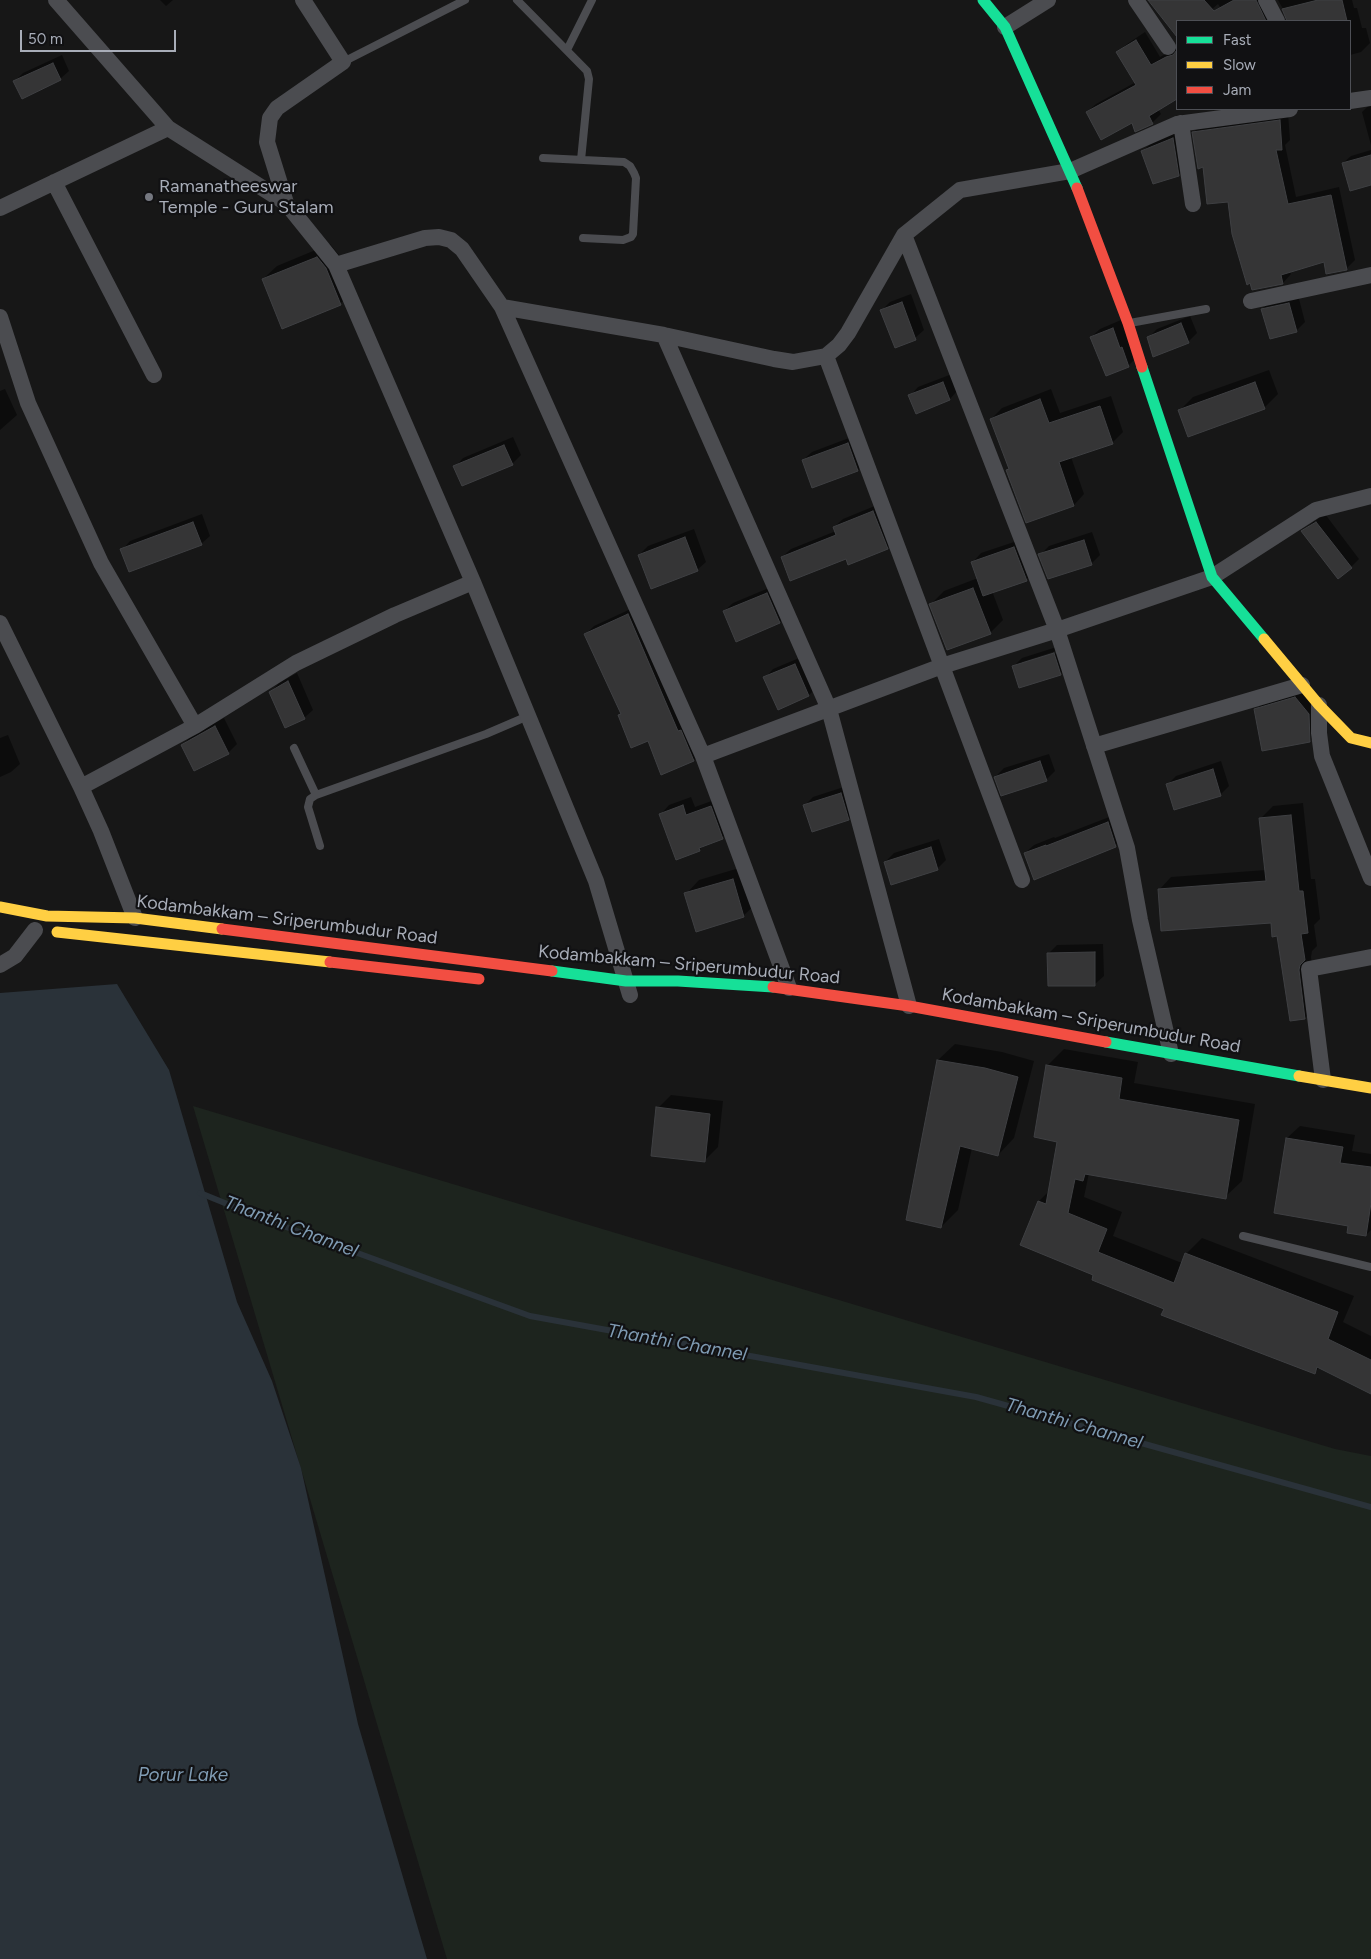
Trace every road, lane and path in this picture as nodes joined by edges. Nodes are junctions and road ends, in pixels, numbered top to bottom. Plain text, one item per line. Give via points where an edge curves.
1 (56, 0) edge
2 (303, 0) edge
3 (465, 0) edge
4 (518, 0) edge
5 (592, 0) edge
6 (983, 0) edge
7 (1048, 0) edge
8 (1136, 0) edge
9 (1266, 0) edge
10 (1276, 20) edge
11 (1005, 27) junction
12 (1168, 46) dead end
13 (567, 50) junction
14 (343, 62) junction
15 (1371, 98) edge
16 (1351, 101) edge
17 (1283, 110) edge
18 (1181, 124) junction
19 (168, 128) junction
20 (543, 158) dead end
21 (581, 160) junction
22 (1070, 171) junction
23 (54, 182) junction
24 (286, 203) junction
25 (1193, 204) dead end
26 (0, 208) edge
27 (904, 235) junction
28 (583, 238) dead end
29 (336, 265) junction
30 (1371, 274) edge
31 (1251, 301) dead end
32 (502, 307) junction
33 (1206, 309) dead end
34 (0, 316) edge
35 (1128, 323) junction
36 (664, 335) junction
37 (826, 356) junction
38 (154, 375) dead end
39 (1371, 496) edge
40 (1212, 577) junction
41 (473, 582) junction
42 (0, 623) edge
43 (1057, 630) junction
44 (942, 666) junction
45 (1302, 685) junction
46 (1319, 706) junction
47 (829, 709) junction
48 (528, 716) junction
49 (195, 726) junction
50 (1371, 743) edge
51 (1094, 746) junction
52 (294, 748) dead end
53 (703, 756) junction
54 (82, 787) junction
55 (316, 794) junction
56 (320, 846) dead end
57 (1371, 878) edge
58 (1022, 880) dead end
59 (0, 907) edge
60 (135, 918) junction
61 (193, 925) junction
62 (30, 929) joint
63 (192, 948) junction
64 (1371, 957) edge
65 (0, 965) edge
66 (493, 980) dead end
67 (789, 988) junction
68 (629, 991) junction
69 (909, 1006) junction
70 (1171, 1054) junction
71 (1323, 1080) junction
72 (1371, 1088) edge
73 (1243, 1236) dead end
74 (1371, 1267) edge

1 - 19 street
2 - 14 street
3 - 14 lane
4 - 13 lane
5 - 13 lane
6 - 11 main road
7 - 11 street
8 - 12 street
9 - 10 street
11 - 22 main road
13 - 21 lane via 582,64 589,79
14 - 24 street via 277,108 270,118 267,142
15 - 16 street
17 - 18 street
18 - 22 street
18 - 25 street
19 - 23 street
19 - 24 street
20 - 21 lane
21 - 28 lane via 624,162 636,178 631,237 623,240
22 - 27 street via 960,190
22 - 35 main road
23 - 26 street
23 - 38 street
24 - 29 street
27 - 37 street via 848,333
27 - 43 street
29 - 32 street via 426,238 451,240 462,249
29 - 41 street
30 - 31 street
32 - 36 street
32 - 53 street
33 - 35 lane
34 - 49 street via 28,403 100,562
35 - 40 main road
36 - 37 street via 784,360 806,361
36 - 47 street
37 - 44 street
39 - 40 street via 1316,510
40 - 43 street
40 - 45 main road
41 - 48 street
41 - 49 street via 296,663
42 - 54 street
43 - 44 street
43 - 51 street
44 - 47 street
44 - 58 street
45 - 46 main road
45 - 51 street
46 - 50 main road via 1351,738
46 - 57 street via 1322,756
47 - 53 street
47 - 69 street
48 - 55 lane
48 - 68 street via 596,881
49 - 54 street
51 - 70 street via 1127,848
52 - 55 lane
53 - 67 street
54 - 60 street
55 - 56 lane via 308,807
59 - 60 main road, Kodambakkam – Sriperumbudur Road via 47,916
60 - 61 main road, Kodambakkam – Sriperumbudur Road
61 - 63 main road
61 - 68 main road, Kodambakkam – Sriperumbudur Road
62 - 63 main road, Kodambakkam – Sriperumbudur Road
62 - 65 street via 15,956
63 - 66 main road, Kodambakkam – Sriperumbudur Road
64 - 71 street via 1309,969
67 - 68 main road, Kodambakkam – Sriperumbudur Road via 678,981
67 - 69 main road, Kodambakkam – Sriperumbudur Road
69 - 70 main road, Kodambakkam – Sriperumbudur Road
70 - 71 main road, Kodambakkam – Sriperumbudur Road
71 - 72 main road, Kodambakkam – Sriperumbudur Road
73 - 74 lane

